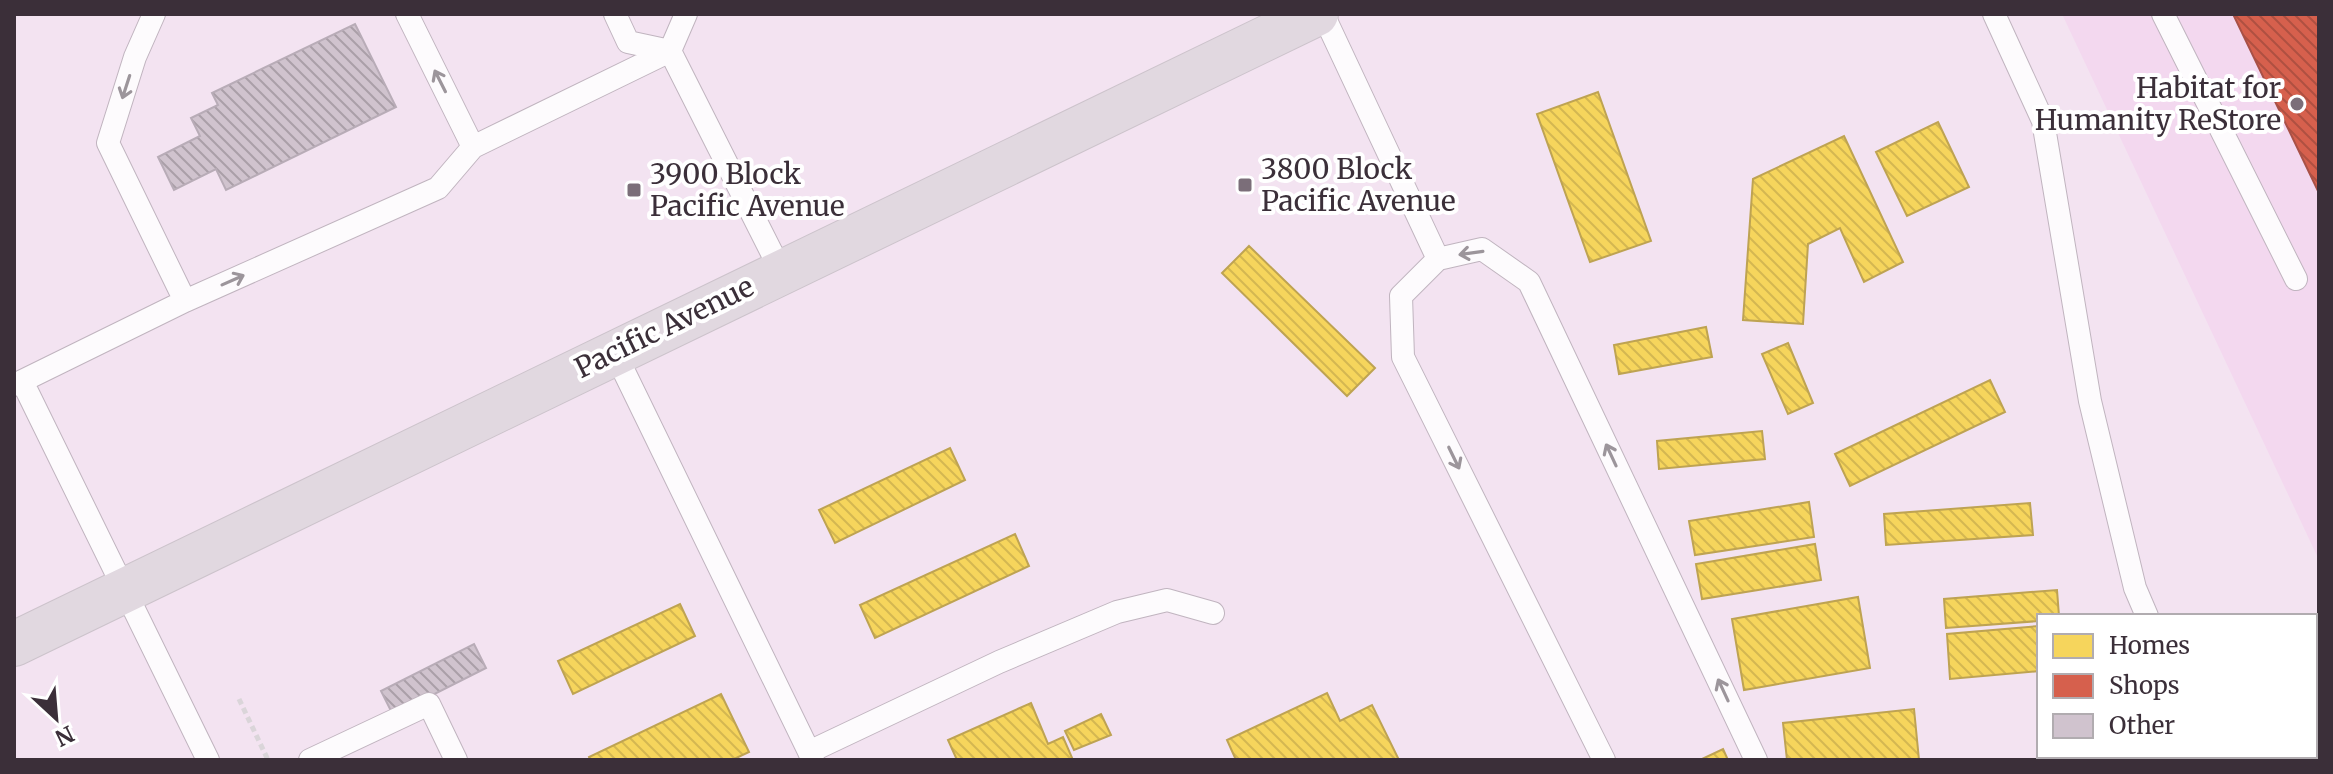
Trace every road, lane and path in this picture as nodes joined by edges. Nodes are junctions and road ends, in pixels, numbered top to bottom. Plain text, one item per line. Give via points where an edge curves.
1 (154, 14) edge
2 (407, 14) edge
3 (615, 14) edge
4 (686, 14) edge
5 (1316, 14) edge
6 (1323, 14) edge
7 (1994, 14) edge
8 (2163, 14) edge
9 (670, 51) junction
10 (473, 147) junction
11 (1438, 259) junction
12 (781, 271) junction
13 (2296, 279) dead end
14 (185, 301) junction
15 (614, 351) junction
16 (18, 383) edge
17 (124, 590) junction
18 (1213, 613) dead end
19 (2146, 614) edge
20 (14, 644) edge
21 (239, 699) dead end
22 (811, 756) edge
23 (208, 760) edge
24 (268, 760) edge
25 (310, 760) edge
26 (456, 760) edge
27 (1604, 760) edge
28 (1756, 760) edge

1 -> 14 lane via 108,143
10 -> 2 lane
3 - 9 lane via 628,42
4 - 9 lane
5 - 12 highway, Pacific Avenue
6 - 11 lane
7 - 19 lane via 2043,121 2090,401 2135,588
8 - 13 lane
9 - 10 lane
9 - 12 lane
14 -> 10 lane via 438,188
11 -> 27 lane via 1401,296 1403,357
28 -> 11 lane via 1529,282 1482,249
12 - 15 highway, Pacific Avenue
14 - 16 lane
15 - 17 highway, Pacific Avenue
15 - 22 lane
16 - 17 lane
17 - 20 highway, Pacific Avenue
17 - 23 lane
18 - 22 lane via 1167,600 1117,612 999,662
21 - 24 path
25 - 26 lane via 429,704

